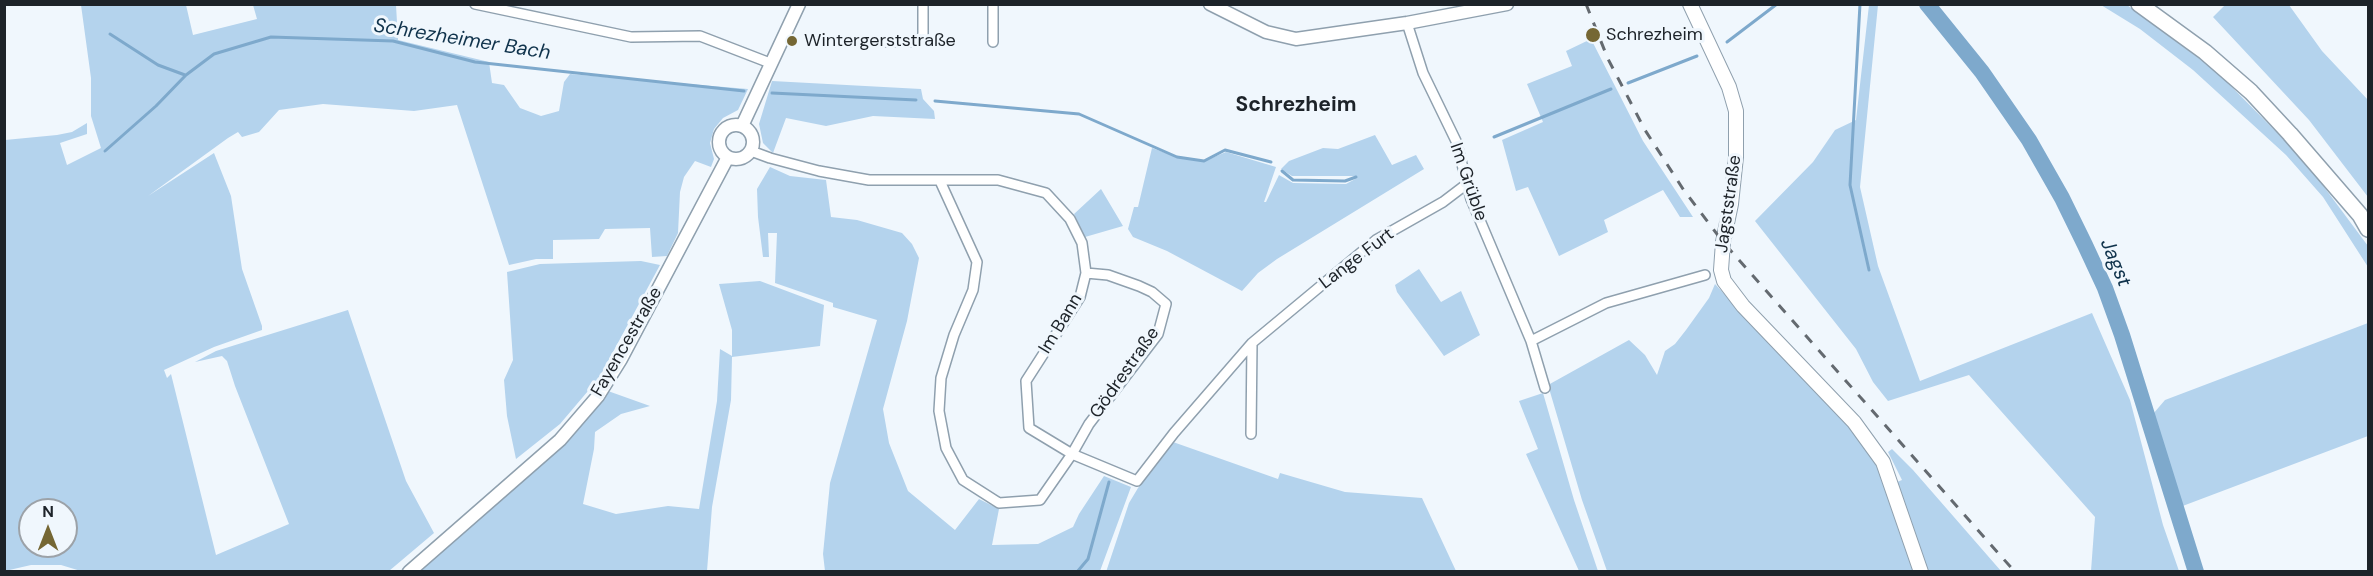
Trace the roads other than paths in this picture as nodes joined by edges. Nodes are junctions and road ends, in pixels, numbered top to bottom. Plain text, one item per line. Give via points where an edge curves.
1 (475, 4) edge
2 (799, 4) edge
3 (923, 4) edge
4 (993, 4) edge
5 (1210, 4) edge
6 (1508, 4) edge
7 (1690, 4) edge
8 (2139, 4) edge
9 (1407, 23) junction
10 (819, 41) dead end
11 (993, 42) dead end
12 (770, 63) junction
13 (742, 126) junction
14 (751, 151) junction
15 (728, 157) junction
16 (940, 181) junction
17 (1468, 183) junction
18 (2368, 229) edge
19 (1086, 273) junction
20 (1705, 275) dead end
21 (1531, 341) junction
22 (1252, 343) junction
23 (1545, 388) dead end
24 (1251, 435) dead end
25 (1072, 454) junction
26 (1137, 481) joint
27 (409, 572) edge
28 (1921, 572) edge

1 - 12 street via 631,37 700,36
2 - 12 street
3 - 10 street via 922,35 918,40
4 - 11 street
5 - 9 street via 1266,32 1296,39
6 - 9 street
7 - 28 main road, Jagststraße via 1729,87 1736,111 1736,157 1721,270 1724,281 1854,422 1883,462
8 - 18 main road via 2205,52 2251,92 2360,215
9 - 17 street, Im Grüble via 1423,73 1456,141
12 - 13 street
13 - 14 street via 752,136
13 - 15 street via 731,126 720,138 721,149
14 - 15 street via 743,158
14 - 16 street, Im Bann via 819,171 869,180
15 - 27 street, Fayencestraße via 598,396 560,440
16 - 19 street, Im Bann via 998,180 1046,193 1070,219 1082,243
16 - 25 street via 976,262 973,290 941,378 939,411 946,448 963,480 999,503 1040,500
17 - 21 street, Im Grüble via 1471,200
17 - 22 street, Lange Furt via 1376,240
19 - 25 street, Im Bann via 1080,297 1026,381 1029,428
19 - 25 street, Gödrestraße via 1108,275 1139,286 1166,304 1158,334 1089,424
20 - 21 street via 1606,303
21 - 23 street, Im Grüble
22 - 24 street
22 - 26 street, Lange Furt
25 - 26 street, Im Bann

